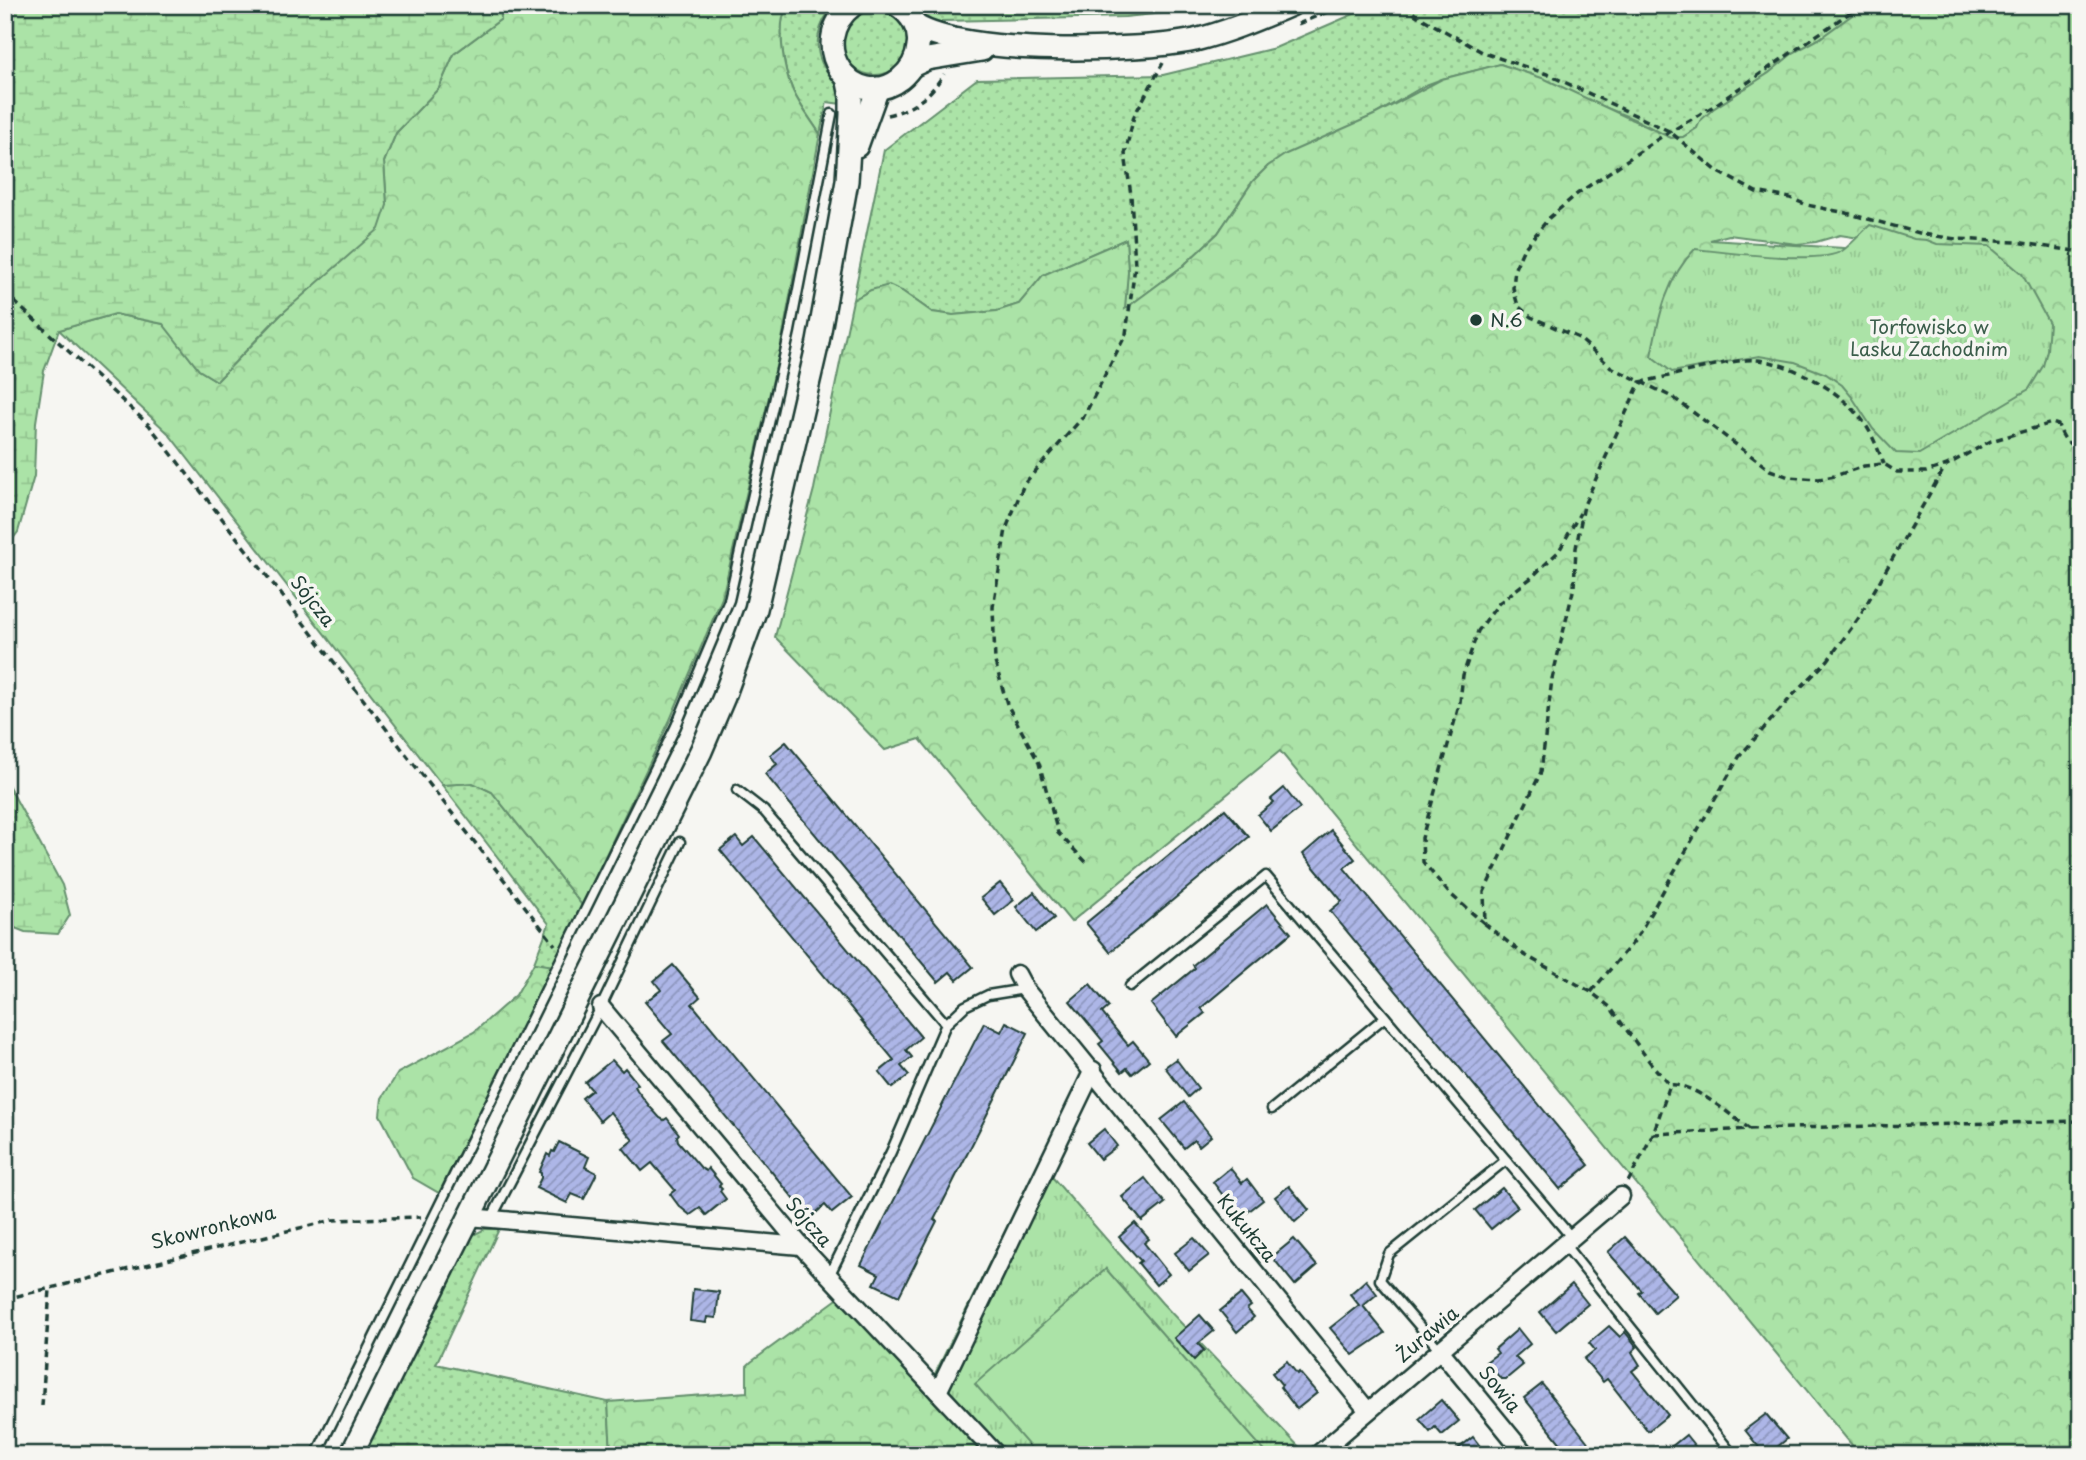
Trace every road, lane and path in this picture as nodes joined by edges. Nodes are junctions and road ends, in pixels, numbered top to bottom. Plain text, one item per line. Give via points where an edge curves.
1 (853, 5) edge
2 (897, 5) edge
3 (1291, 5) edge
4 (1404, 5) edge
5 (1861, 5) edge
6 (915, 25) junction
7 (1012, 46) junction
8 (1163, 63) dead end
9 (912, 66) junction
10 (949, 66) dead end
11 (847, 77) junction
12 (878, 88) junction
13 (832, 114) dead end
14 (884, 116) dead end
15 (1669, 131) junction
16 (847, 181) junction
17 (2081, 252) edge
18 (5, 293) edge
19 (1640, 382) junction
20 (2081, 449) edge
21 (1884, 464) junction
22 (1947, 465) junction
23 (1584, 505) junction
24 (737, 790) dead end
25 (680, 842) dead end
26 (1086, 862) dead end
27 (1485, 924) junction
28 (563, 957) junction
29 (1021, 981) joint
30 (1129, 986) dead end
31 (1591, 992) junction
32 (601, 1007) junction
33 (1385, 1017) junction
34 (946, 1024) junction
35 (1093, 1070) junction
36 (1670, 1085) junction
37 (1272, 1109) dead end
38 (2081, 1122) edge
39 (1750, 1129) junction
40 (1653, 1133) junction
41 (1506, 1160) junction
42 (1621, 1196) joint
43 (434, 1217) junction
44 (469, 1217) junction
45 (491, 1219) junction
46 (1568, 1241) junction
47 (801, 1246) junction
48 (829, 1276) junction
49 (50, 1289) junction
50 (5, 1299) edge
51 (1440, 1350) junction
52 (938, 1392) junction
53 (43, 1406) dead end
54 (1368, 1411) junction
55 (316, 1455) edge
56 (351, 1455) edge
57 (997, 1455) edge
58 (1317, 1455) edge
59 (1527, 1455) edge
60 (1733, 1455) edge

1 - 11 main road via 835,24 831,36 835,62
2 - 6 main road
3 - 7 main road via 1196,39 1107,49
4 - 15 path via 1484,53 1547,74
5 - 15 path via 1712,107
6 - 7 main road via 948,38
6 - 9 main road via 919,41
7 - 9 main road via 937,57
8 - 26 path via 1134,116 1125,153 1135,266 1126,334 1084,416 1024,484 1006,528 993,607 995,662 1007,704 1039,763 1058,833
9 - 12 main road via 895,83
10 - 14 path via 929,96
11 - 12 main road
11 - 16 main road via 851,97
12 - 16 main road
13 - 28 lane via 790,331 729,600 676,726
15 - 17 path via 1717,171 1756,192 1923,234
15 - 19 path via 1549,218 1523,250 1515,268 1513,288 1518,306 1531,317 1579,338 1611,367
16 - 44 main road via 818,342 771,553 724,697
18 - 28 path, Sójcza via 149,425
19 - 21 path via 1674,398 1770,470 1789,477 1819,479
19 - 21 path via 1749,360 1795,370 1822,384 1858,414
19 - 23 path
20 - 22 path via 2063,438 2058,425 2045,424 1991,441
21 - 22 path via 1896,472 1926,472
22 - 31 path via 1858,620 1828,660 1739,757 1636,939
23 - 27 path via 1574,587 1552,679 1541,772 1484,892
23 - 27 path via 1559,551 1499,603 1478,631 1422,838 1423,862 1449,893
24 - 34 lane via 764,811
25 - 32 lane
27 - 31 path via 1523,954
28 - 43 lane
29 - 34 lane via 965,1006
29 - 35 street, Kukułcza
30 - 33 lane via 1266,876
31 - 36 path via 1619,1017
32 - 45 lane
32 - 47 street, Sójcza
33 - 37 lane
33 - 41 lane
34 - 48 lane via 891,1152
35 - 52 street
35 - 54 street, Kukułcza
36 - 39 path via 1679,1084 1704,1097
36 - 40 path
38 - 39 path
39 - 40 path
40 - 42 path
41 - 46 lane
41 - 51 lane via 1389,1254 1380,1280
42 - 46 street, Żurawia
43 - 49 path, Skowronkowa via 333,1220
43 - 55 lane
44 - 45 street
44 - 56 main road
45 - 47 street
46 - 51 street, Żurawia
46 - 60 lane
47 - 48 street, Sójcza
48 - 52 street, Sójcza
49 - 50 path, Skowronkowa
49 - 53 path
51 - 54 street, Żurawia
51 - 59 street, Sowia
52 - 57 street, Sójcza
54 - 58 street, Żurawia

